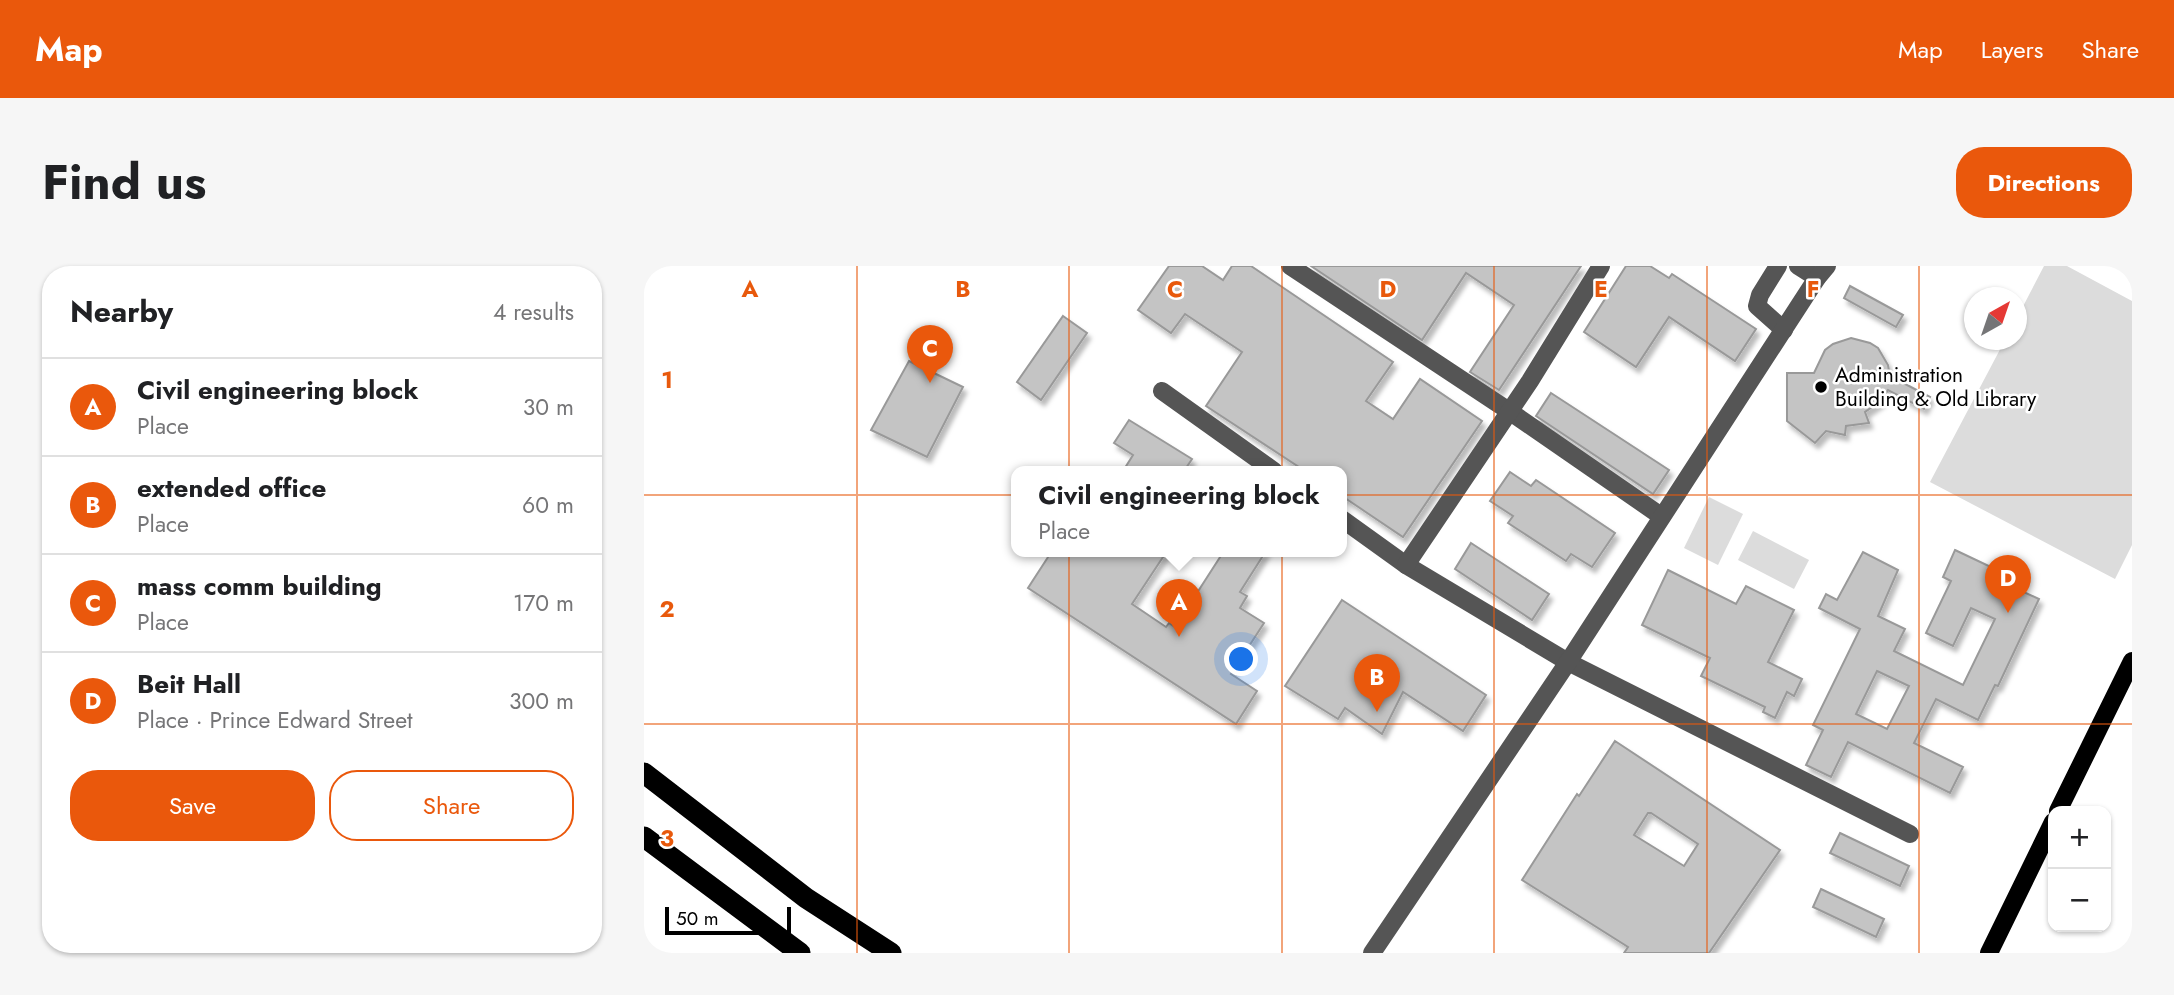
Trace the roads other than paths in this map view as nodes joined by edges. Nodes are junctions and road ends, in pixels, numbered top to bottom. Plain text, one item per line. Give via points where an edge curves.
1 (1290, 266) edge
2 (1601, 266) edge
3 (1778, 266) edge
4 (1798, 266) edge
5 (1822, 272) edge
6 (1784, 330) junction
7 (1162, 391) dead end
8 (1509, 411) junction
9 (1267, 466) edge
10 (1661, 516) junction
11 (1347, 523) edge
12 (1406, 565) junction
13 (2132, 661) edge
14 (1568, 662) junction
15 (646, 778) edge
16 (2061, 806) edge
17 (2048, 832) edge
18 (1910, 834) dead end
19 (644, 837) edge
20 (800, 953) edge
21 (891, 953) edge
22 (1372, 953) edge
23 (1989, 953) edge

1 - 8 lane
2 - 8 lane
3 - 6 lane via 1757,306
4 - 5 lane
5 - 6 lane
6 - 10 lane
7 - 9 lane
8 - 10 lane
8 - 12 lane
10 - 14 lane
11 - 12 lane
12 - 14 lane
13 - 16 main road
14 - 18 lane
14 - 22 lane
15 - 21 highway via 806,898
17 - 23 main road
19 - 20 highway

